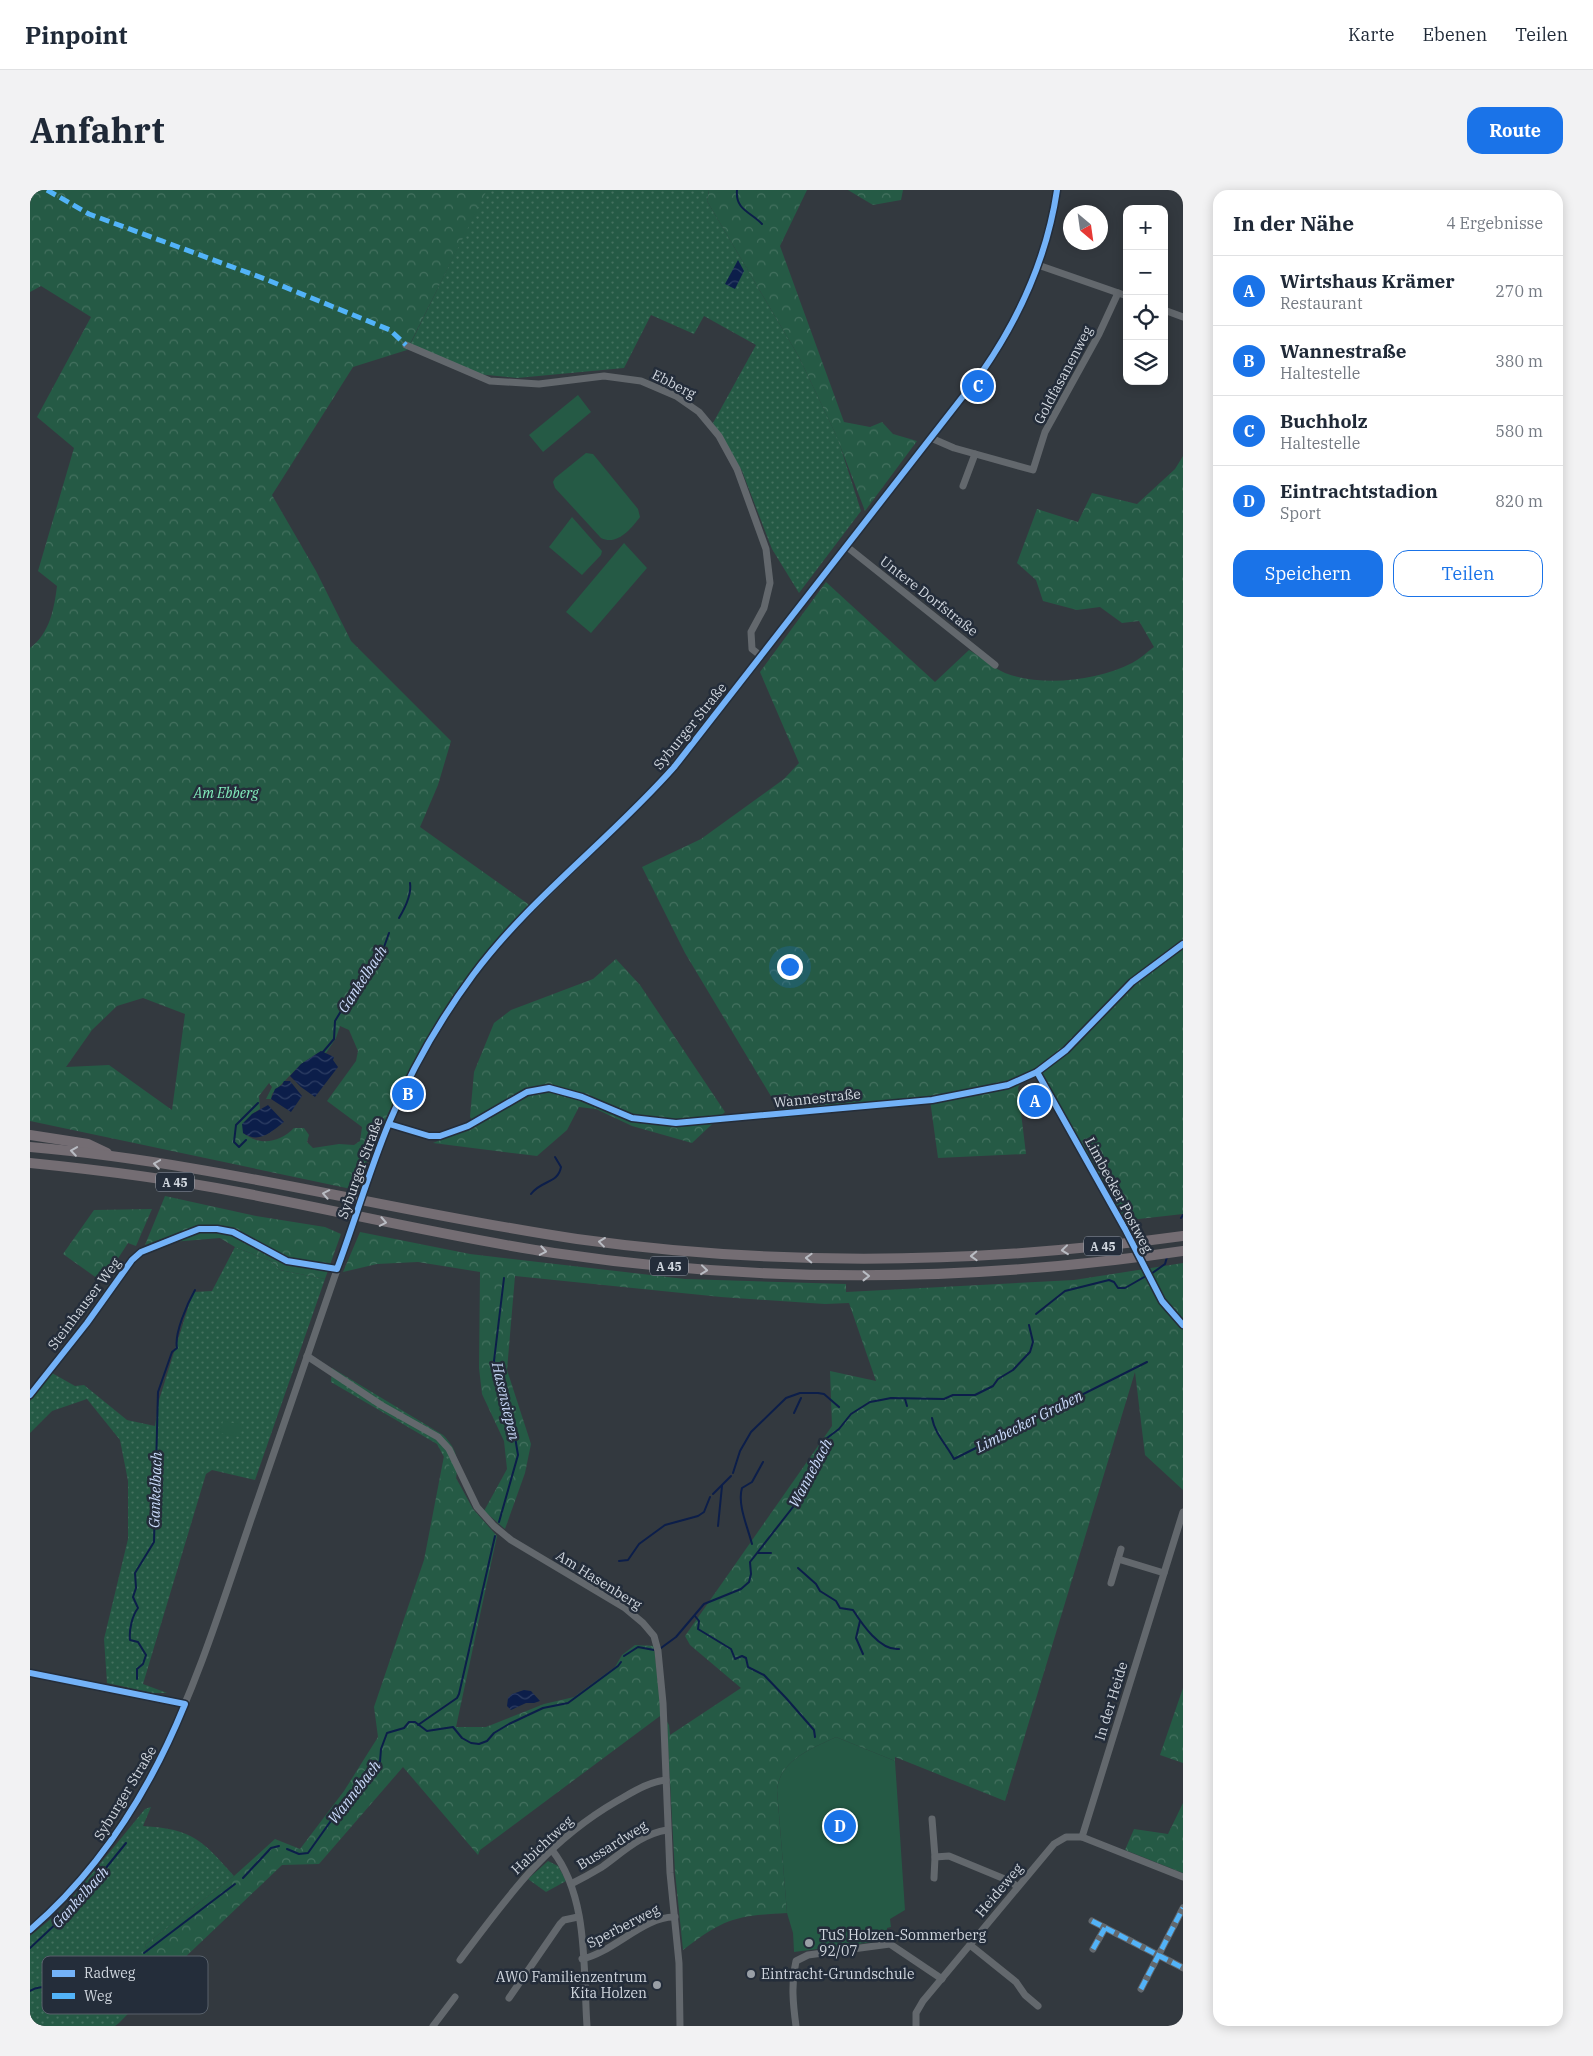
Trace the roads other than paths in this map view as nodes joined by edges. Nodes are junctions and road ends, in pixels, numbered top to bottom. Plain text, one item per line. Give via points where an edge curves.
1 (1057, 190) edge
2 (1038, 265) junction
3 (1118, 293) junction
4 (1124, 295) edge
5 (1168, 311) edge
6 (1183, 317) edge
7 (406, 345) dead end
8 (931, 438) junction
9 (975, 454) junction
10 (964, 486) dead end
11 (846, 546) junction
12 (761, 656) junction
13 (995, 666) dead end
14 (1183, 944) edge
15 (1037, 1072) junction
16 (389, 1124) junction
17 (30, 1135) edge
18 (30, 1147) edge
19 (117, 1158) junction
20 (30, 1163) edge
21 (30, 1170) edge
22 (318, 1209) junction
23 (1183, 1236) edge
24 (1183, 1251) edge
25 (337, 1269) junction
26 (1183, 1325) edge
27 (308, 1356) junction
28 (30, 1395) edge
29 (1183, 1512) edge
30 (1121, 1549) dead end
31 (1118, 1559) junction
32 (1164, 1573) junction
33 (1111, 1583) dead end
34 (30, 1673) edge
35 (185, 1704) junction
36 (666, 1780) junction
37 (932, 1819) dead end
38 (667, 1830) junction
39 (1082, 1837) junction
40 (552, 1850) junction
41 (935, 1857) junction
42 (1183, 1877) edge
43 (934, 1878) dead end
44 (570, 1884) junction
45 (1017, 1887) junction
46 (1183, 1908) edge
47 (578, 1917) junction
48 (674, 1917) junction
49 (1092, 1922) dead end
50 (1105, 1928) junction
51 (30, 1930) edge
52 (970, 1945) junction
53 (1094, 1948) dead end
54 (1158, 1956) junction
55 (460, 1960) dead end
56 (582, 1960) junction
57 (1183, 1968) edge
58 (942, 1979) junction
59 (1141, 1989) dead end
60 (455, 1997) dead end
61 (509, 1998) dead end
62 (1038, 2006) dead end
63 (433, 2026) edge
64 (587, 2026) edge
65 (680, 2026) edge
66 (796, 2026) edge
67 (916, 2026) edge

1 - 2 street, Syburger Straße
2 - 3 street
2 - 8 street, Syburger Straße via 1027,296 1008,331 982,372
3 - 4 street
3 - 9 street, Goldfasanenweg via 1045,432 1033,470
5 - 6 street
7 - 12 street, Ebberg via 490,381 547,383 604,376 641,381 676,396 699,412 719,436 737,469 766,549 770,583 750,637 752,649
8 - 9 street, Goldfasanenweg
8 - 11 street, Syburger Straße
9 - 10 street
11 - 12 street, Syburger Straße
11 - 13 street, Untere Dorfstraße
12 - 16 street, Syburger Straße via 656,788 519,922 473,974 423,1052
14 - 15 street, Wannestraße via 1132,982 1066,1050
15 - 16 street, Wannestraße via 998,1088 932,1100 676,1123 641,1120 563,1091 541,1088 514,1098 468,1126 440,1136 429,1136
15 - 26 street, Limbecker Postweg via 1125,1229 1149,1279 1167,1308
16 - 25 street, Syburger Straße
17 - 19 highway via 88,1144
19 -> 18 highway, A 45
23 -> 19 highway, A 45 via 1023,1255 816,1258 732,1255 650,1248 460,1220 223,1174
20 - 22 highway, A 45 via 167,1180
21 - 22 highway
22 -> 24 highway, A 45 via 554,1253 717,1272 904,1276 1024,1270
25 - 27 street, Syburger Straße
25 - 28 street, Steinhauser Weg via 287,1261 233,1232 217,1229 199,1229 149,1249 132,1260 87,1324
27 - 35 street, Syburger Straße
27 - 36 street, Am Hasenberg via 380,1405 438,1437 449,1448 477,1507 494,1526 511,1540 625,1608 648,1628 656,1639 658,1651
29 - 32 street, In der Heide
30 - 31 street
31 - 32 street
31 - 33 street
32 - 39 street, In der Heide
34 - 35 street
35 - 51 street, Syburger Straße via 148,1784 116,1835 84,1875
36 - 38 street, Am Hasenberg
36 - 40 street, Habichtweg via 650,1783 604,1809
37 - 41 street
38 - 44 street, Bussardweg via 635,1843 602,1867
38 - 48 street, Am Hasenberg
39 - 42 street
39 - 45 street, Heideweg via 1060,1840
40 - 44 street via 563,1865
40 - 55 street, Habichtweg via 528,1872
41 - 43 street
41 - 45 street via 949,1856
44 - 47 street
45 - 52 street, Heideweg
46 - 54 street
47 - 56 street
47 - 61 street via 560,1924
48 - 56 street, Sperberweg via 654,1921 605,1952
48 - 65 street, Am Hasenberg
49 - 50 street
50 - 53 street
50 - 54 street
52 - 58 street, Heideweg
52 - 62 street via 1016,1982
54 - 57 street
54 - 59 street
56 - 64 street
58 - 66 street via 890,1944 808,1955 796,1961 793,1972
58 - 67 street, Heideweg via 918,2007
60 - 63 street

